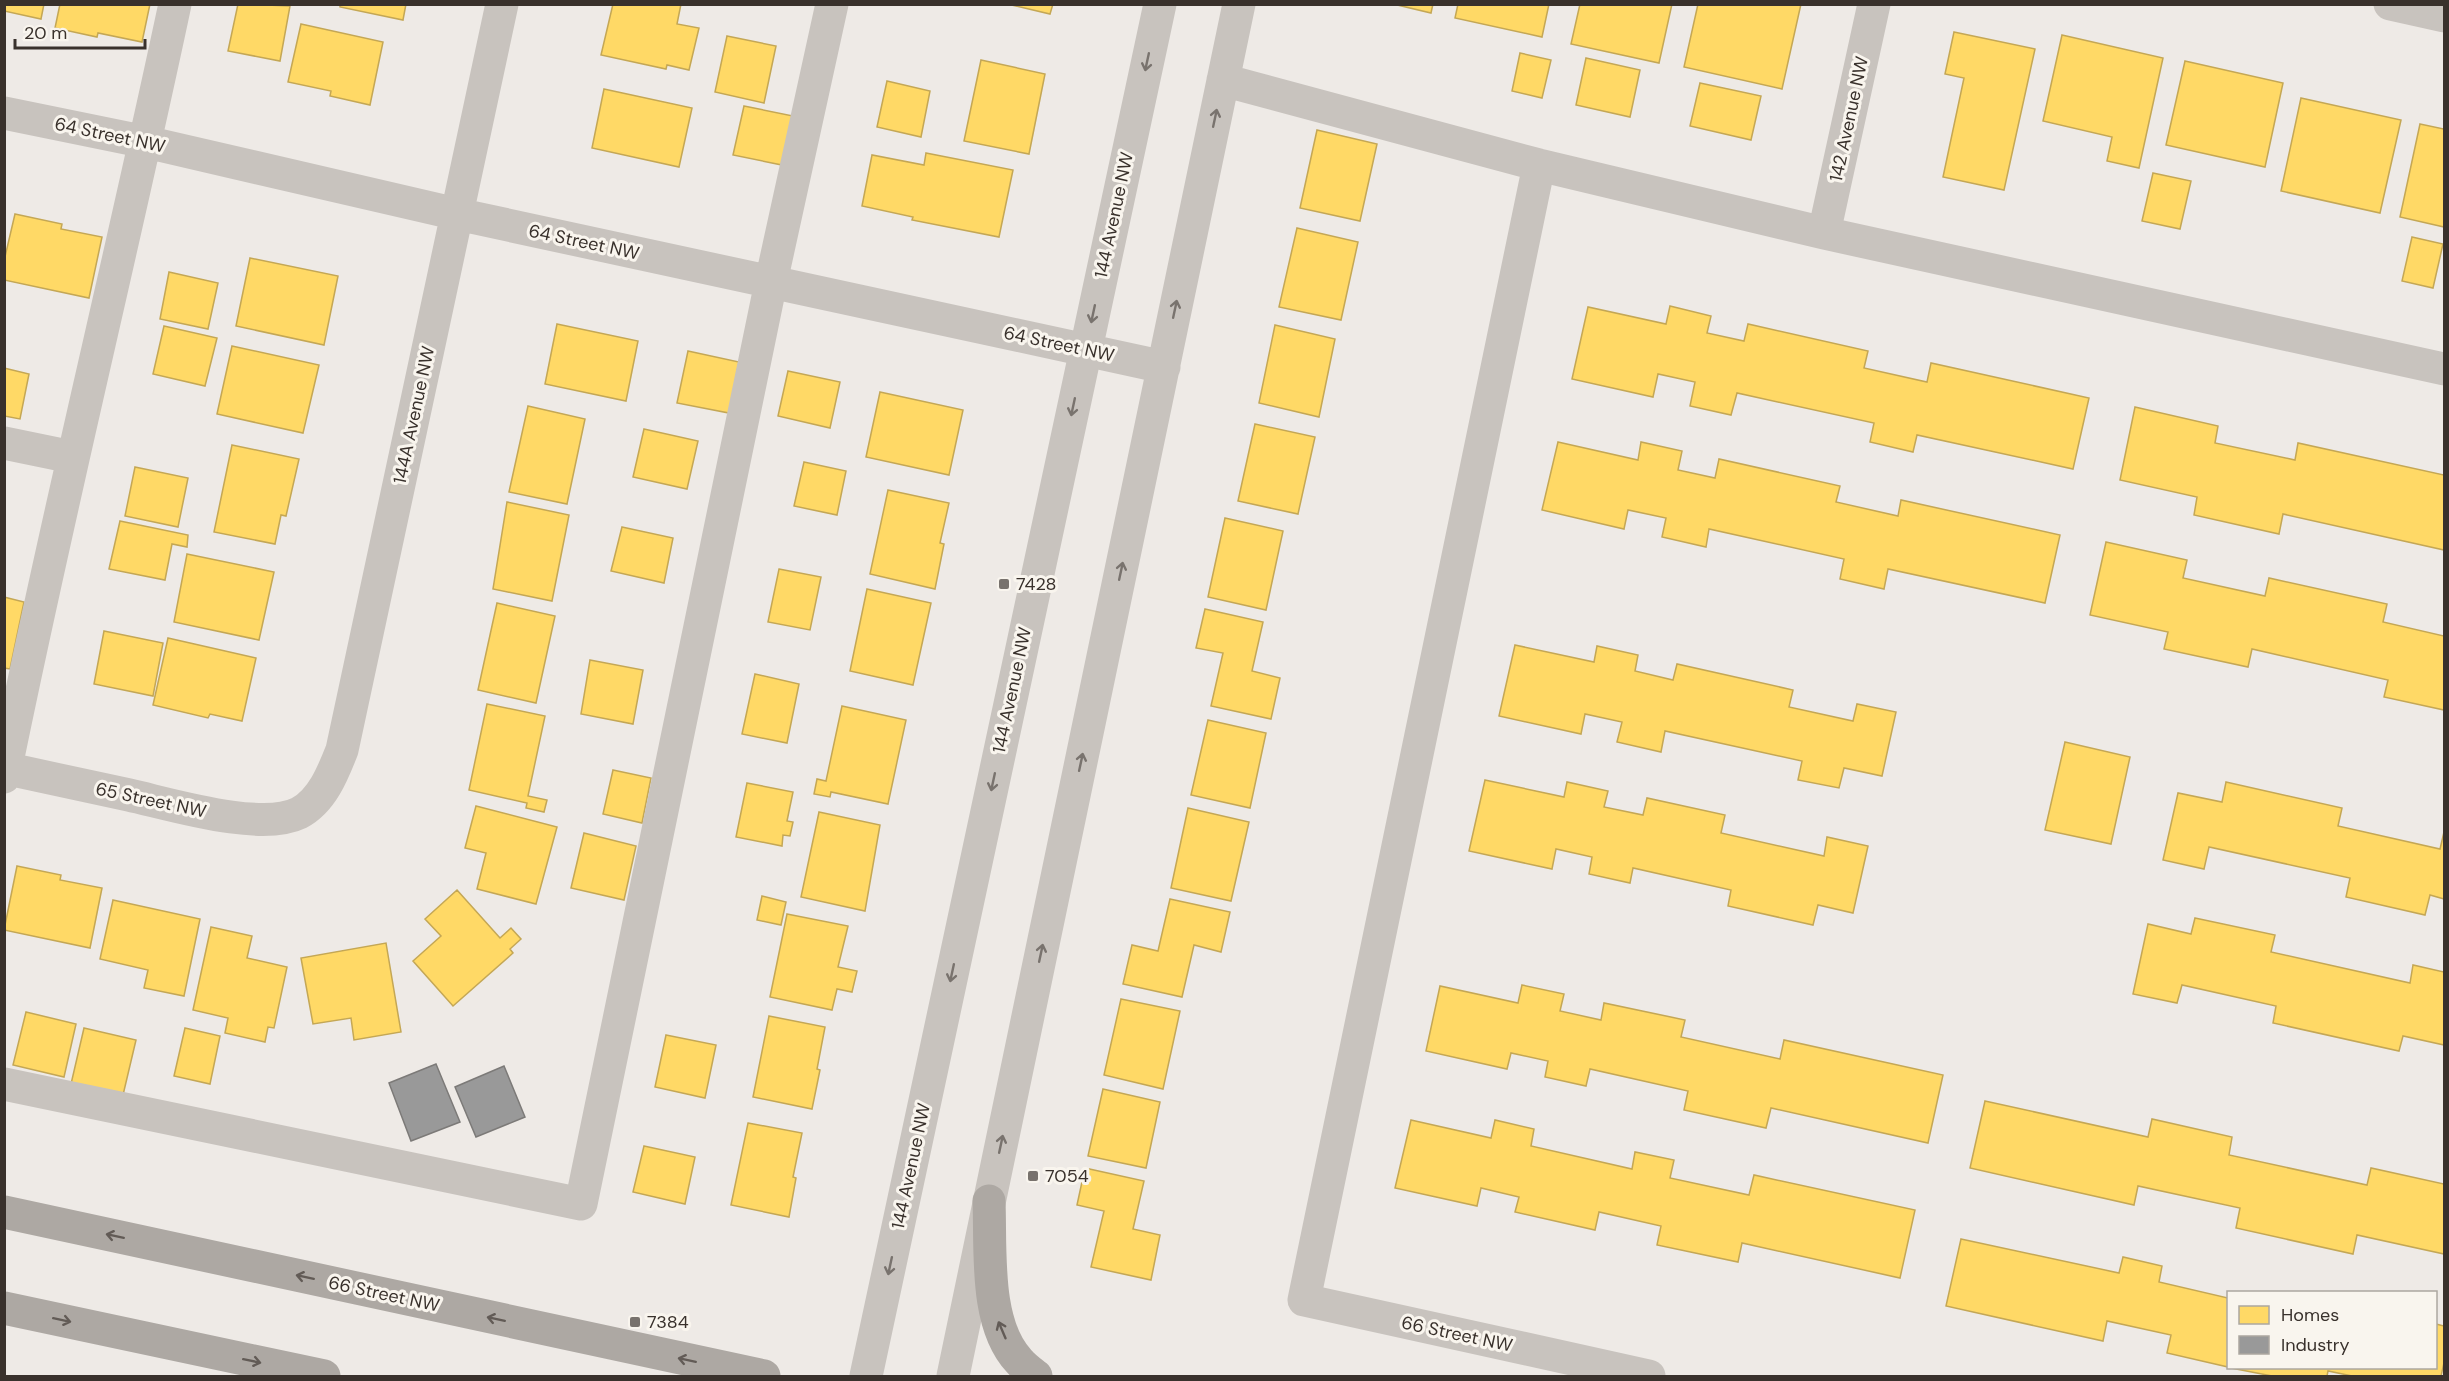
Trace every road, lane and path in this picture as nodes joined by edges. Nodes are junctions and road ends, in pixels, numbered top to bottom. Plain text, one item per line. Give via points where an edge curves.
1 (175, 4) edge
2 (502, 4) edge
3 (832, 4) edge
4 (1160, 4) edge
5 (1239, 4) edge
6 (1874, 4) edge
7 (2390, 4) edge
8 (2445, 16) edge
9 (1223, 80) junction
10 (4, 113) edge
11 (146, 142) junction
12 (1539, 165) junction
13 (457, 214) junction
14 (1824, 233) junction
15 (771, 282) junction
16 (1085, 349) junction
17 (1164, 366) junction
18 (2445, 369) edge
19 (4, 443) edge
20 (72, 457) junction
21 (5, 771) edge
22 (299, 813) joint
23 (4, 1084) edge
24 (989, 1201) junction
25 (4, 1212) edge
26 (4, 1308) edge
27 (1608, 1372) edge
28 (324, 1377) edge
29 (764, 1377) edge
30 (866, 1377) edge
31 (952, 1377) edge
32 (1036, 1377) edge
33 (1649, 1377) edge

1 - 11 street
2 - 13 street, 144A Avenue NW
3 - 15 street
4 -> 16 street, 144 Avenue NW
5 - 9 street
6 - 14 street, 142 Avenue NW
7 - 8 street
9 - 12 street
17 -> 9 street
10 - 11 street, 64 Street NW
11 - 13 street, 64 Street NW
11 - 20 street
12 - 14 street
12 - 27 street, 66 Street NW via 1304,1300
13 - 15 street, 64 Street NW
13 - 22 street, 144A Avenue NW via 342,750 316,799
14 - 18 street
15 - 16 street, 64 Street NW
15 - 23 street via 581,1204
16 - 17 street, 64 Street NW
16 -> 30 street, 144 Avenue NW
24 -> 17 street
19 - 20 street
20 - 21 street
21 - 22 street, 65 Street NW via 223,816 276,819
24 - 31 street
32 -> 24 main road via 1018,1360 995,1312
29 -> 25 main road, 66 Street NW
26 -> 28 main road
27 - 33 street, 66 Street NW

